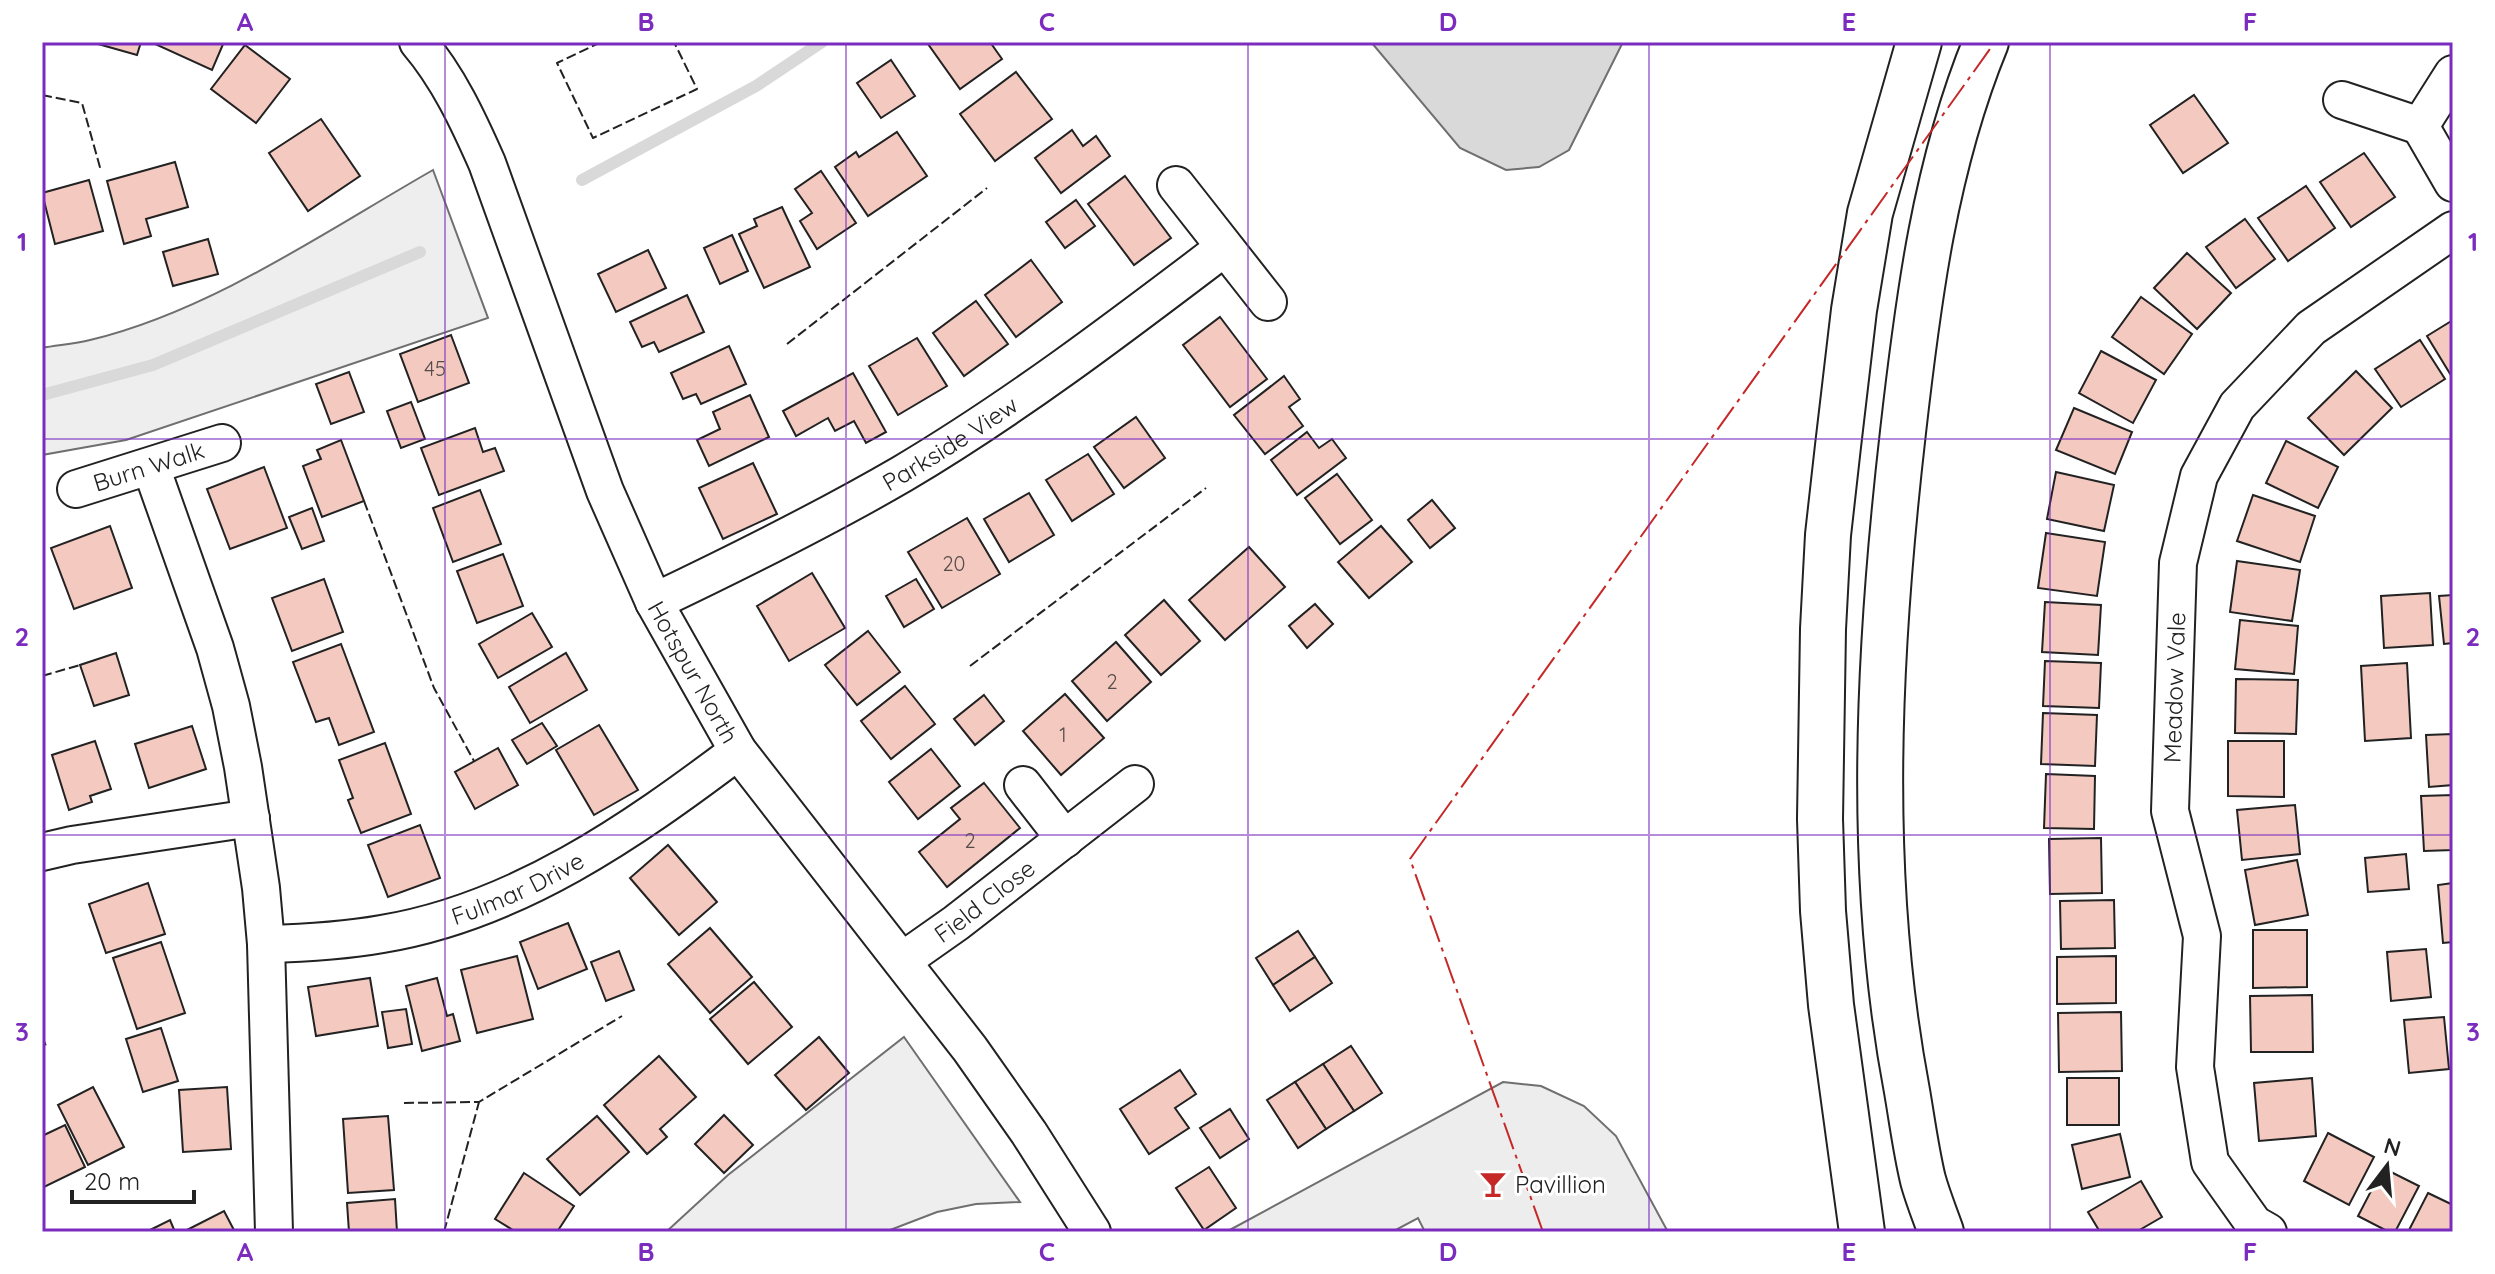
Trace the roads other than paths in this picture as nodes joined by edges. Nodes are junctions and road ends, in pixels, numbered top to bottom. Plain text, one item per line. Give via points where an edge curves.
1 (418, 42) edge
2 (1919, 42) edge
3 (1986, 42) edge
4 (2453, 74) edge
5 (2342, 100) dead end
6 (2420, 126) junction
7 (2453, 183) edge
8 (1176, 185) dead end
9 (2453, 230) edge
10 (1224, 248) junction
11 (1268, 302) dead end
12 (222, 443) dead end
13 (151, 467) junction
14 (76, 489) dead end
15 (654, 602) junction
16 (738, 751) junction
17 (1135, 784) dead end
18 (1023, 785) dead end
19 (251, 818) junction
20 (1065, 839) junction
21 (42, 852) edge
22 (266, 944) junction
23 (902, 961) junction
24 (274, 1232) edge
25 (1092, 1232) edge
26 (1862, 1232) edge
27 (1941, 1232) edge
28 (2268, 1232) edge

1 - 15 street, Hotspur North via 445,79 487,163 605,491
2 - 26 main road via 1870,213 1854,310 1828,535 1823,629 1823,911
3 - 27 main road via 1969,83 1943,180 1917,311 1883,680 1882,865 1889,974 1924,1181
4 - 6 street
5 - 6 street
6 - 7 street
8 - 10 street
9 - 28 street, Meadow Vale via 2311,328 2237,406 2199,476 2178,563 2170,811 2202,936 2195,1067 2210,1162 2254,1224
10 - 11 street
10 - 15 street, Parkside View via 1027,393 904,472 793,535
12 - 13 street, Burn Walk
13 - 14 street, Burn Walk
13 - 19 street via 231,706
15 - 16 street, Hotspur North
16 - 22 street, Fulmar Drive via 621,834 504,897 384,934
16 - 23 street, Hotspur North
17 - 20 street, Field Close
18 - 20 street
19 - 21 street
19 - 22 street
20 - 23 street, Field Close
22 - 24 street
23 - 25 street, Hotspur North via 1013,1108

